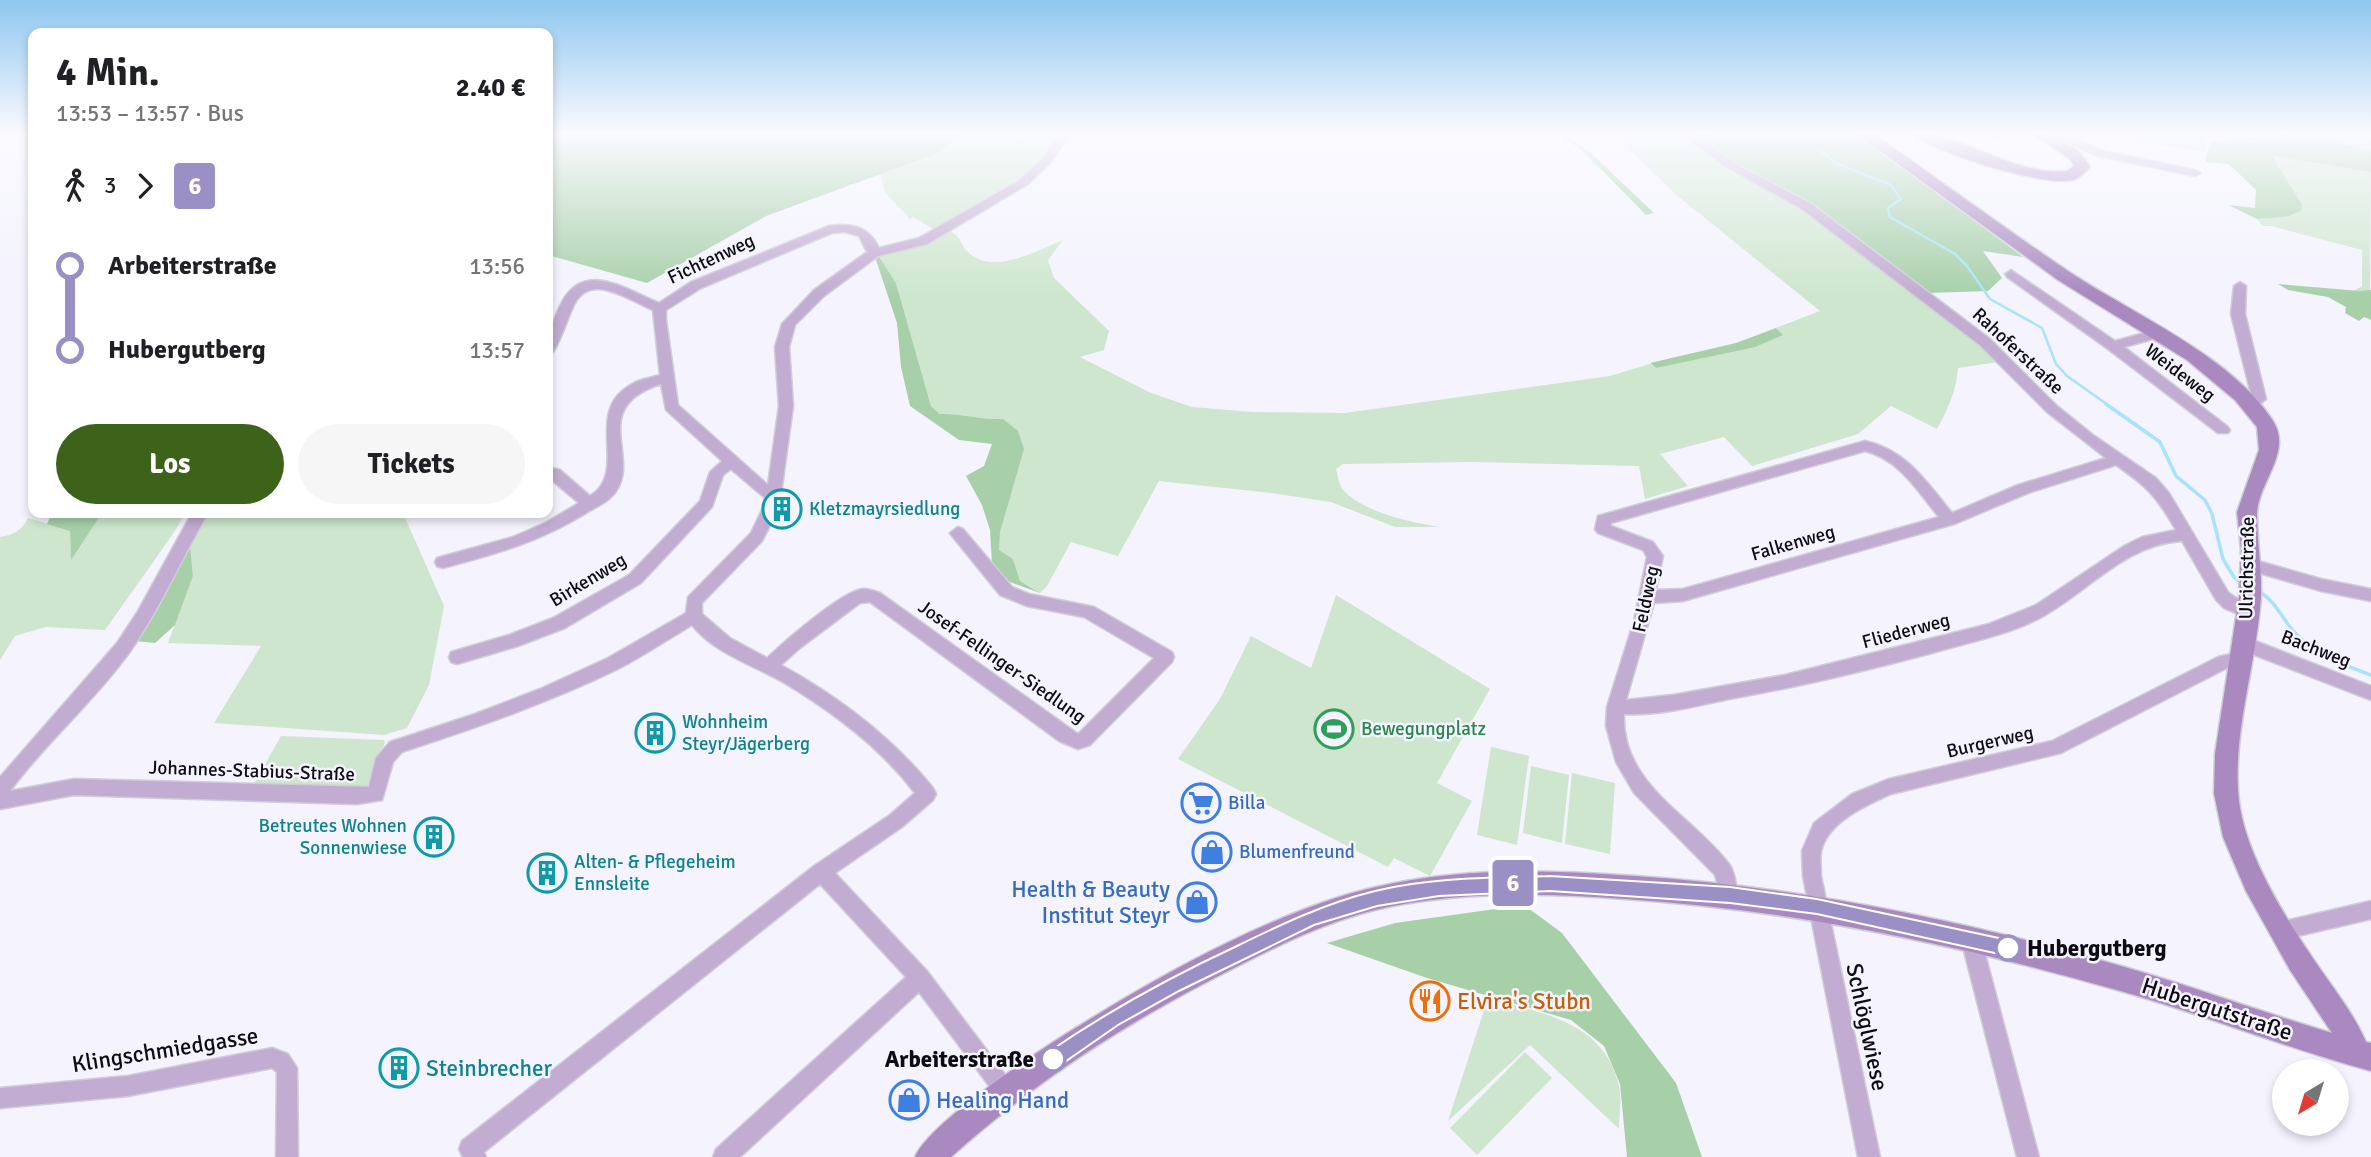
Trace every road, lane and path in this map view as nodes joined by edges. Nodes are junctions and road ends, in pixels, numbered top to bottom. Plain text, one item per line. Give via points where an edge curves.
1 (1015, 188) edge
2 (1772, 188) edge
3 (1940, 188) edge
4 (874, 253) junction
5 (2011, 274) dead end
6 (2240, 286) dead end
7 (660, 307) junction
8 (2159, 333) junction
9 (553, 337) edge
10 (2113, 346) junction
11 (667, 378) junction
12 (2252, 405) junction
13 (2223, 430) dead end
14 (2117, 460) junction
15 (731, 462) junction
16 (553, 473) edge
17 (774, 495) junction
18 (590, 504) junction
19 (197, 518) edge
20 (1949, 520) junction
21 (958, 533) dead end
22 (2186, 535) junction
23 (443, 562) dead end
24 (2250, 588) junction
25 (2371, 595) edge
26 (1647, 597) junction
27 (694, 616) junction
28 (2244, 653) junction
29 (457, 657) dead end
30 (769, 666) junction
31 (2371, 693) edge
32 (1616, 707) junction
33 (0, 791) edge
34 (0, 801) edge
35 (821, 872) junction
36 (1730, 895) junction
37 (1817, 906) junction
38 (2371, 910) edge
39 (2281, 931) junction
40 (1971, 939) junction
41 (920, 978) junction
42 (2364, 1055) edge
43 (1006, 1092) junction
44 (0, 1098) edge
45 (286, 1157) edge
46 (475, 1157) edge
47 (724, 1157) edge
48 (929, 1157) edge
49 (1869, 1157) edge
50 (2028, 1157) edge

1 - 4 street via 923,241
2 - 14 street, Rahoferstraße via 1805,206 1985,342 2052,409
3 - 8 street, Ulrichstraße via 2064,276
4 - 7 street, Fichtenweg via 865,234 829,230 696,285
4 - 17 street via 819,293 784,332 785,418
5 - 10 street, Weideweg
6 - 12 street via 2238,314 2259,399
7 - 9 street via 607,285 587,285 570,298
7 - 11 street, Fichtenweg
8 - 10 street, Weideweg
8 - 12 street, Ulrichstraße
10 - 13 street, Weideweg
11 - 15 street, Fichtenweg via 672,408
11 - 18 street via 637,387 618,405 613,419 615,479 610,489
12 - 24 street, Ulrichstraße via 2270,441 2247,512
14 - 20 street, Falkenweg via 2023,489
14 - 22 street, Rahoferstraße via 2158,490
15 - 17 street, Fichtenweg
15 - 29 street, Birkenweg via 717,472 707,503 635,579 537,632
16 - 18 street
17 - 27 street via 757,537 699,594
18 - 23 street via 517,542
19 - 33 street via 122,649
20 - 26 street, Falkenweg via 1708,589
20 - 26 street, Feldweg via 1899,463 1865,446 1607,517 1603,529 1654,552
21 - 30 street, Josef-Fellinger-Siedlung via 1006,591 1027,600 1088,611 1166,657 1078,742 874,597 854,599
22 - 24 street, Rahoferstraße via 2226,601
22 - 32 street, Fliederweg via 2152,540 2032,614 1972,635 1783,682 1636,708
24 - 25 street, Rahoferstraße via 2321,586
24 - 28 street, Ulrichstraße
26 - 32 street, Feldweg
27 - 30 street via 707,632
27 - 34 street, Johannes-Stabius-Straße via 614,663 546,694 396,747 385,758 376,794 83,787
28 - 31 street, Bachweg
28 - 37 street, Burgerweg via 2055,748 1889,787 1858,800 1815,838 1811,862
28 - 39 street, Ulrichstraße via 2227,754 2229,816 2244,860
30 - 35 street via 868,732 928,794
32 - 36 street, Feldweg via 1618,737 1632,775 1723,871
35 - 41 street
35 - 46 street via 470,1149
36 - 37 street, Hubergutstraße
36 - 43 street, Hubergutstraße via 1503,883 1377,898 1311,918 1173,985 1100,1027
37 - 40 street, Hubergutstraße
37 - 49 street, Schlöglwiese
38 - 39 street
39 - 42 street, Ulrichstraße
40 - 42 street, Hubergutstraße via 2124,979
40 - 50 street
41 - 43 street
41 - 47 street
43 - 48 street
44 - 45 street, Klingschmiedgasse via 128,1086 272,1058 287,1068

